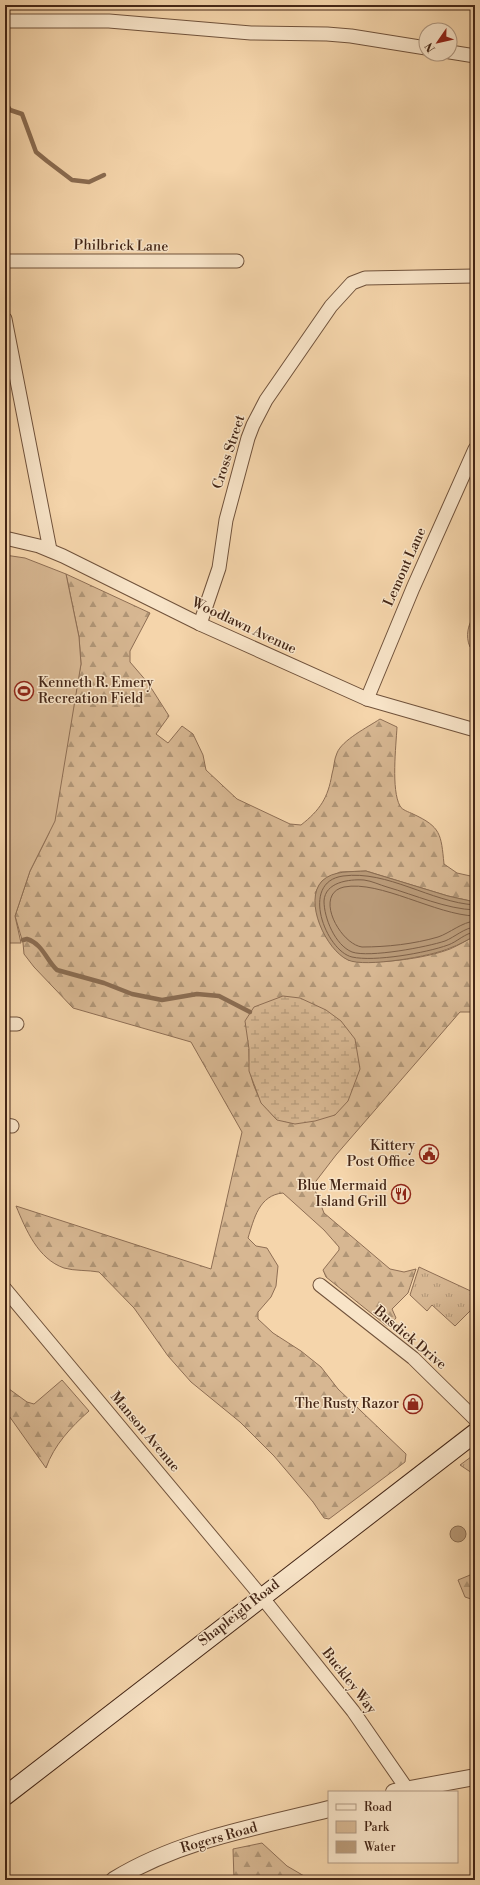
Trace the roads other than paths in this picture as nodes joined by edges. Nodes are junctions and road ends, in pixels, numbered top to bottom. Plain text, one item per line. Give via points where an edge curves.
1 (5, 21) edge
2 (418, 47) edge
3 (458, 53) edge
4 (475, 56) edge
5 (5, 261) edge
6 (237, 262) dead end
7 (475, 276) edge
8 (5, 319) edge
9 (475, 449) edge
10 (5, 538) edge
11 (50, 550) junction
12 (200, 624) junction
13 (367, 699) junction
14 (475, 730) edge
15 (320, 1285) dead end
16 (5, 1289) edge
17 (475, 1419) edge
18 (475, 1433) edge
19 (261, 1596) junction
20 (475, 1777) edge
21 (401, 1790) edge
22 (5, 1796) edge
23 (328, 1809) edge
24 (114, 1880) edge

1 - 2 street via 109,21 251,33 327,34
3 - 4 street
5 - 6 street, Philbrick Lane
7 - 12 street, Cross Street via 374,277 359,280 346,289 331,306 266,400 253,424 226,520 219,568
8 - 11 street
9 - 13 street, Lemont Lane
10 - 11 street, Woodlawn Avenue
11 - 12 street, Woodlawn Avenue
12 - 13 street, Woodlawn Avenue
13 - 14 street, Woodlawn Avenue
15 - 17 street, Busdick Drive via 412,1358
16 - 19 street, Manson Avenue
18 - 19 main road, Shapleigh Road
19 - 21 street, Buckley Way via 353,1711
19 - 22 main road, Shapleigh Road
20 - 21 street
23 - 24 street, Rogers Road via 188,1846 135,1867

